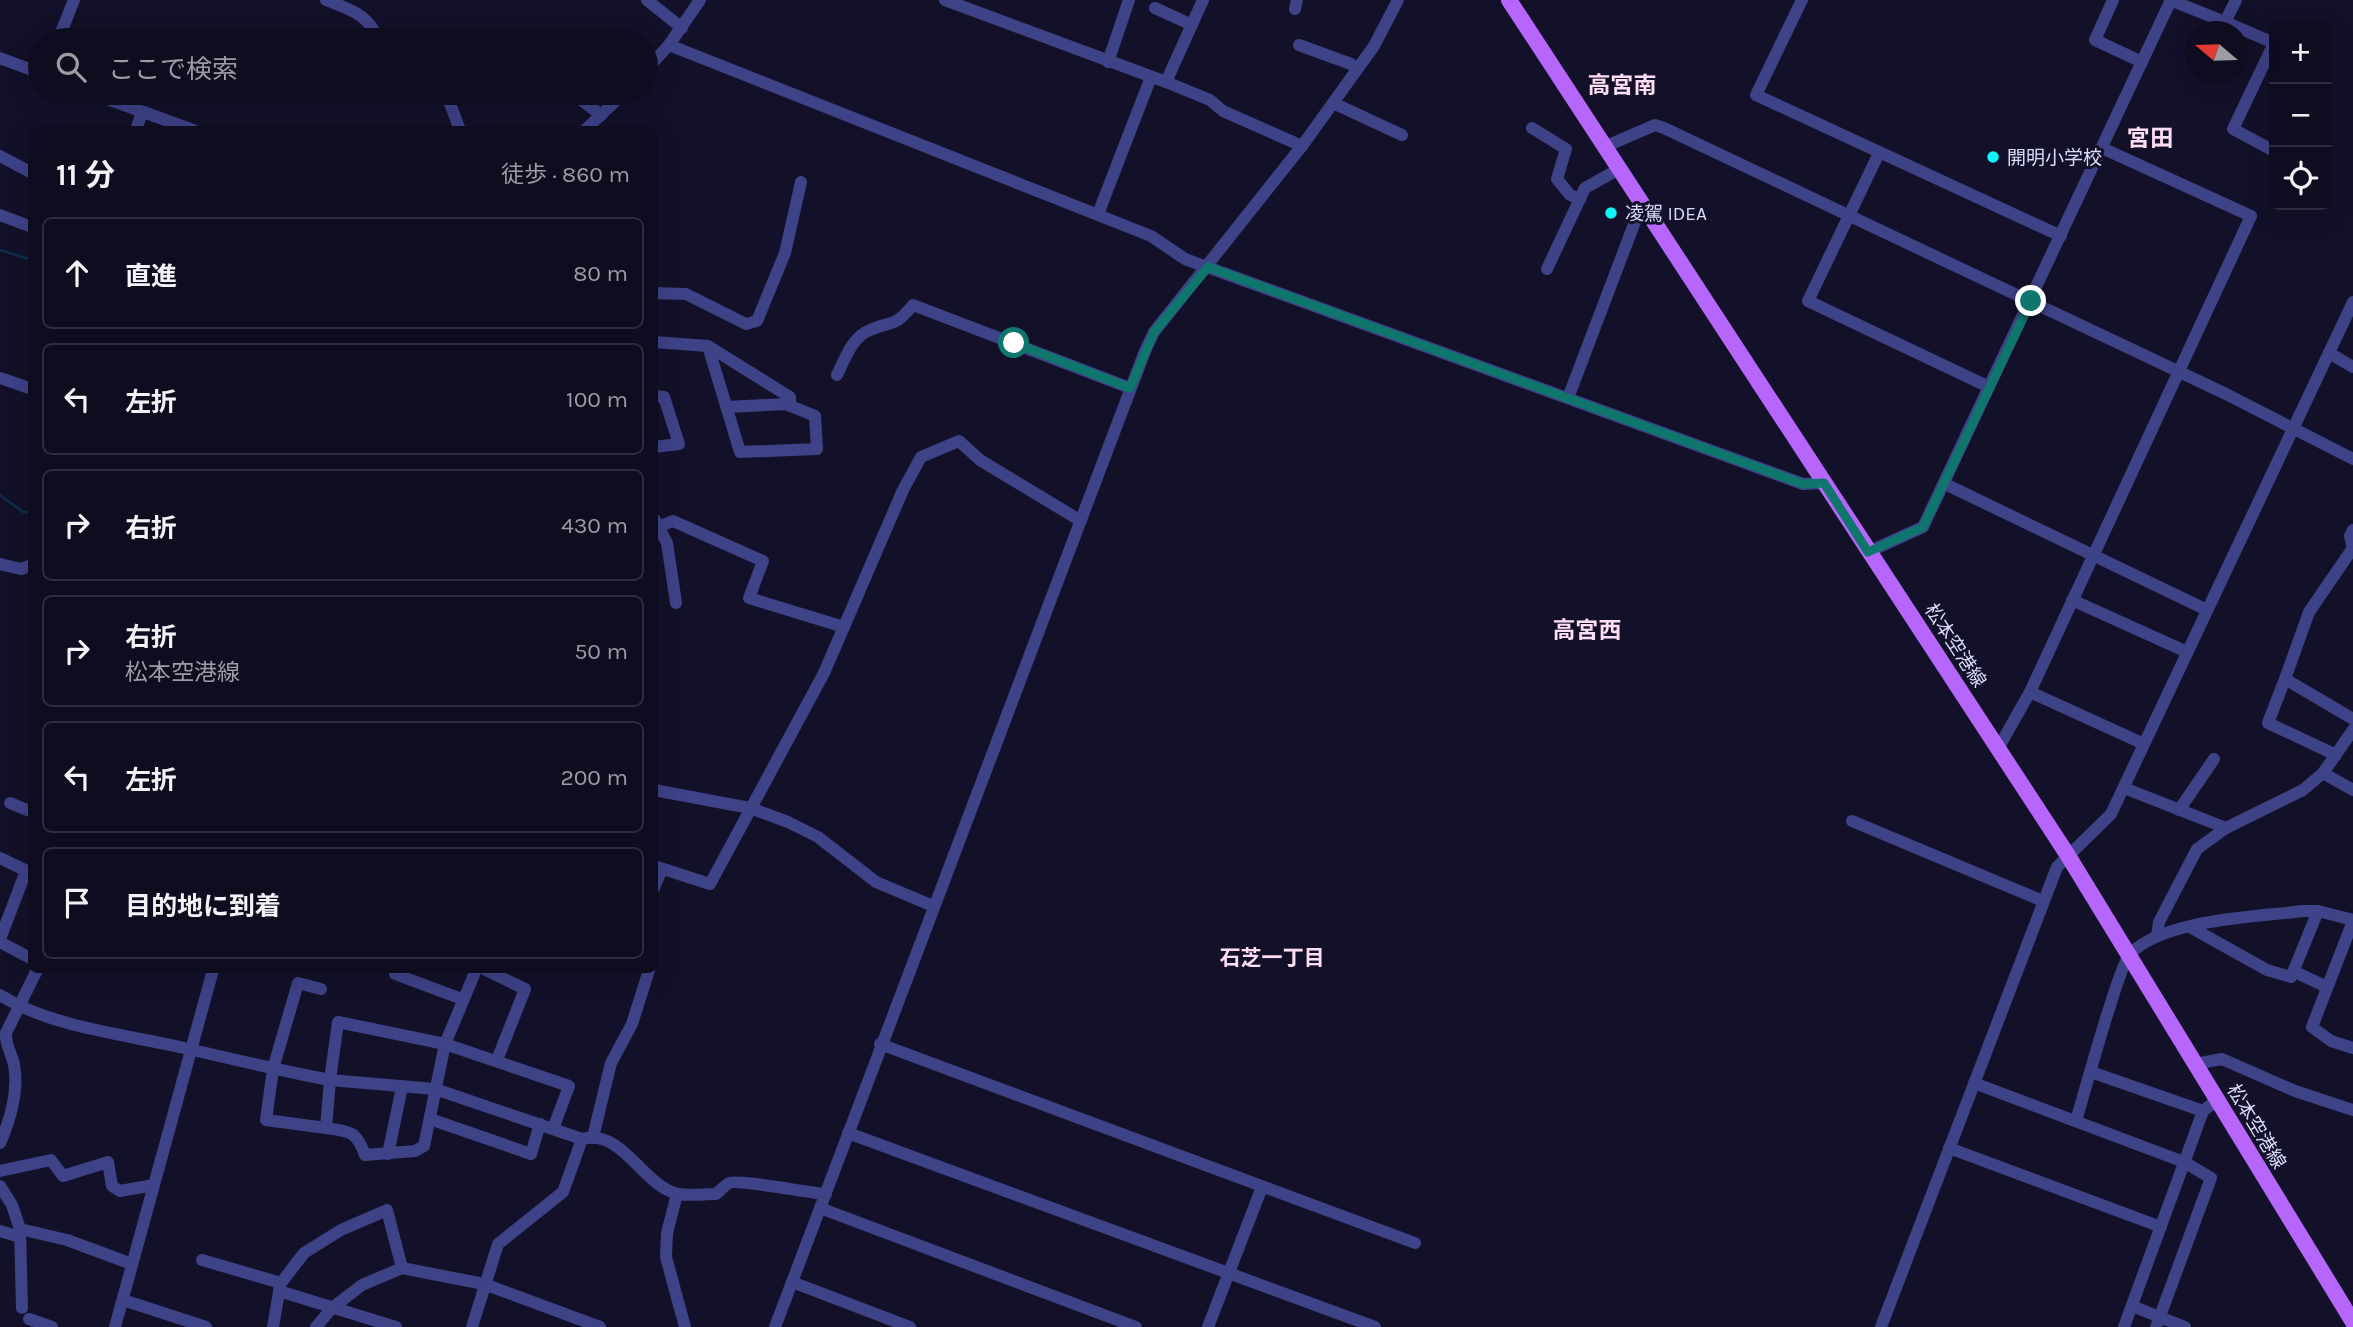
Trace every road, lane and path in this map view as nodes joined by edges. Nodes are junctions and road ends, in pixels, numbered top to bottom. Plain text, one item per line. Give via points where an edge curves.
1 (74, 0) edge
2 (326, 0) edge
3 (647, 0) edge
4 (699, 0) edge
5 (1129, 0) edge
6 (1203, 0) edge
7 (1398, 0) edge
8 (1508, 0) edge
9 (1801, 0) edge
10 (2113, 0) edge
11 (2171, 0) edge
12 (2236, 0) edge
13 (951, 1) edge
14 (1155, 8) dead end
15 (2223, 21) edge
16 (2226, 21) edge
17 (1192, 25) junction
18 (63, 28) edge
19 (373, 28) edge
20 (682, 28) junction
21 (2248, 32) edge
22 (1299, 44) dead end
23 (669, 45) junction
24 (658, 57) edge
25 (2143, 61) junction
26 (1108, 62) junction
27 (2, 64) edge
28 (1351, 64) dead end
29 (28, 70) edge
30 (1151, 77) junction
31 (1166, 82) junction
32 (1333, 103) junction
33 (124, 105) edge
34 (451, 105) edge
35 (588, 105) edge
36 (611, 105) edge
37 (142, 112) junction
38 (601, 115) junction
39 (137, 126) edge
40 (182, 126) edge
41 (458, 126) edge
42 (589, 126) edge
43 (1532, 128) dead end
44 (1402, 135) dead end
45 (1302, 146) junction
46 (1604, 147) junction
47 (2102, 148) junction
48 (2269, 148) edge
49 (1880, 153) junction
50 (1, 157) edge
51 (1619, 169) junction
52 (28, 171) edge
53 (801, 182) dead end
54 (1580, 198) junction
55 (1643, 208) junction
56 (1098, 214) junction
57 (0, 215) edge
58 (1848, 217) junction
59 (28, 226) edge
60 (2061, 236) junction
61 (1208, 267) junction
62 (1547, 269) dead end
63 (658, 292) edge
64 (2031, 301) junction
65 (2353, 302) edge
66 (658, 342) edge
67 (708, 346) junction
68 (2329, 353) junction
69 (2353, 368) edge
70 (2178, 372) junction
71 (837, 375) dead end
72 (0, 378) edge
73 (1989, 387) junction
74 (28, 388) edge
75 (1130, 388) junction
76 (658, 396) edge
77 (1568, 398) junction
78 (790, 406) junction
79 (727, 407) junction
80 (2294, 427) junction
81 (658, 447) edge
82 (2353, 459) edge
83 (1824, 483) junction
84 (1945, 484) junction
85 (1081, 520) junction
86 (658, 523) edge
87 (658, 527) edge
88 (2353, 530) edge
89 (1868, 552) junction
90 (2094, 554) junction
91 (0, 564) edge
92 (28, 566) edge
93 (2072, 600) junction
94 (676, 603) dead end
95 (2207, 610) junction
96 (844, 627) junction
97 (2187, 652) junction
98 (2285, 679) junction
99 (2030, 692) junction
100 (2353, 719) edge
101 (2353, 730) edge
102 (2144, 744) junction
103 (1998, 747) junction
104 (2336, 755) junction
105 (2214, 759) dead end
106 (2323, 773) junction
107 (2124, 788) junction
108 (2353, 790) edge
109 (658, 791) edge
110 (10, 803) dead end
111 (750, 808) junction
112 (28, 810) edge
113 (2179, 810) junction
114 (1852, 821) dead end
115 (2226, 828) junction
116 (2067, 854) junction
117 (0, 858) edge
118 (658, 867) edge
119 (28, 872) edge
120 (28, 874) edge
121 (2043, 901) junction
122 (933, 906) junction
123 (2318, 911) junction
124 (2353, 920) edge
125 (2, 922) edge
126 (2190, 927) junction
127 (2157, 936) junction
128 (0, 940) edge
129 (2128, 955) junction
130 (28, 957) edge
131 (2295, 972) junction
132 (36, 973) edge
133 (212, 973) edge
134 (395, 973) edge
135 (475, 973) edge
136 (492, 973) edge
137 (648, 973) edge
138 (2327, 987) junction
139 (321, 989) dead end
140 (0, 995) edge
141 (462, 999) junction
142 (20, 1007) junction
143 (445, 1044) junction
144 (880, 1044) junction
145 (2353, 1048) edge
146 (191, 1050) junction
147 (497, 1060) junction
148 (2195, 1064) junction
149 (273, 1069) junction
150 (2091, 1072) junction
151 (330, 1080) junction
152 (1974, 1083) junction
153 (402, 1087) junction
154 (435, 1089) junction
155 (2217, 1100) junction
156 (2353, 1110) edge
157 (2203, 1111) junction
158 (430, 1119) junction
159 (2076, 1121) junction
160 (540, 1124) junction
161 (326, 1128) junction
162 (553, 1129) junction
163 (848, 1133) junction
164 (588, 1138) junction
165 (0, 1143) edge
166 (1949, 1148) junction
167 (388, 1154) junction
168 (2184, 1162) junction
169 (0, 1171) edge
170 (0, 1185) edge
171 (154, 1185) junction
172 (1262, 1187) junction
173 (677, 1194) junction
174 (826, 1194) junction
175 (820, 1208) junction
176 (2161, 1227) junction
177 (0, 1231) edge
178 (20, 1233) junction
179 (1415, 1243) dead end
180 (202, 1260) dead end
181 (132, 1264) junction
182 (283, 1267) dead end
183 (402, 1268) junction
184 (1229, 1273) junction
185 (792, 1282) junction
186 (484, 1284) junction
187 (280, 1287) junction
188 (126, 1301) junction
189 (2132, 1306) junction
190 (332, 1308) junction
191 (2158, 1322) edge
192 (2353, 1322) edge
193 (1350, 1323) edge
194 (190, 1325) edge
195 (52, 1327) edge
196 (115, 1327) edge
197 (124, 1327) edge
198 (206, 1327) edge
199 (273, 1327) edge
200 (316, 1327) edge
201 (396, 1327) edge
202 (472, 1327) edge
203 (600, 1327) edge
204 (685, 1327) edge
205 (775, 1327) edge
206 (910, 1327) edge
207 (1136, 1327) edge
208 (1208, 1327) edge
209 (1375, 1327) edge
210 (1881, 1327) edge
211 (2124, 1327) edge
212 (2185, 1327) edge

1 - 18 street
2 - 19 street via 360,13
3 - 20 street
4 - 20 street
5 - 26 street
6 - 17 street
7 - 32 street via 1374,46
8 - 46 main road, 松本空港線
9 - 49 street via 1756,95
10 - 25 street via 2095,40
11 - 15 street
11 - 25 street
12 - 16 street
13 - 26 street
14 - 17 street
17 - 31 street
20 - 23 street
21 - 48 street via 2274,43 2233,129
22 - 28 street
23 - 24 street
23 - 56 street
25 - 47 street
26 - 30 street
27 - 29 street
30 - 31 street
30 - 56 street
31 - 45 street
32 - 44 street
32 - 45 street
33 - 37 street
34 - 41 street
35 - 38 street
36 - 38 street
37 - 39 street
37 - 40 street
38 - 42 street
43 - 54 street via 1566,149 1557,179 1570,195
45 - 61 street
46 - 51 main road, 松本空港線
46 - 58 street via 1655,125
47 - 60 street
47 - 70 street via 2252,216
49 - 58 street
49 - 60 street
50 - 52 street
51 - 54 street via 1585,188
51 - 55 main road, 松本空港線
53 - 63 street via 785,253 757,321 746,324 686,294
54 - 62 street
55 - 77 street
55 - 83 main road, 松本空港線
56 - 61 street
57 - 59 street
58 - 64 street
58 - 73 street via 1808,301
60 - 64 street
61 - 75 street via 1154,332
61 - 77 street
64 - 70 street
64 - 73 street
65 - 68 street
66 - 67 street
67 - 78 street via 790,397
67 - 79 street
68 - 69 street
68 - 80 street
70 - 80 street
70 - 90 street
71 - 75 street via 854,342 870,330 892,325 913,305
72 - 74 street
73 - 84 street
75 - 85 street
76 - 81 street via 664,397 679,444
77 - 83 street via 1803,484
78 - 79 street
78 - 79 street via 815,416 817,449 740,452
80 - 82 street
80 - 95 street
83 - 89 main road, 松本空港線
84 - 89 street via 1923,527
84 - 90 street
85 - 96 street via 980,460 960,441 921,457
85 - 122 street
86 - 96 street via 673,521 763,561 749,598
87 - 94 street via 667,543
88 - 98 street via 2353,548 2309,612
89 - 103 main road, 松本空港線
90 - 93 street
90 - 95 street
91 - 92 street
93 - 97 street
93 - 99 street
95 - 97 street
96 - 111 street
97 - 102 street
98 - 100 street
98 - 104 street via 2268,723
99 - 102 street
99 - 103 street
101 - 104 street
102 - 107 street
103 - 116 main road, 松本空港線
104 - 106 street
105 - 113 street
106 - 108 street
106 - 115 street via 2304,790
107 - 113 street
107 - 116 street via 2104,822
109 - 111 street
110 - 112 street
111 - 118 street via 710,884
111 - 122 street via 818,837 876,882
113 - 115 street
114 - 121 street
115 - 127 street via 2197,849 2159,922
116 - 121 street
116 - 129 main road, 松本空港線
117 - 119 street
120 - 125 street
121 - 152 street
122 - 144 street
123 - 124 street
123 - 126 street
123 - 131 street
124 - 138 street
125 - 128 street
126 - 127 street
126 - 131 street via 2267,970 2291,977
127 - 129 street
128 - 130 street
129 - 148 main road, 松本空港線
129 - 150 street
131 - 138 street
132 - 142 street
133 - 146 street
134 - 141 street
135 - 141 street
136 - 147 street via 526,989
137 - 164 street via 632,1024 611,1063
138 - 145 street via 2312,1027 2331,1041
139 - 149 street via 298,983
140 - 142 street
141 - 143 street
142 - 146 street
142 - 165 street via 6,1033 15,1066 14,1089 9,1124
143 - 147 street
143 - 151 street via 338,1022
143 - 154 street
144 - 163 street
144 - 172 street
146 - 149 street
146 - 171 street
147 - 162 street via 569,1086
148 - 155 main road, 松本空港線
148 - 156 street via 2222,1059
149 - 151 street
149 - 161 street via 266,1120
150 - 157 street
150 - 159 street
151 - 153 street
151 - 161 street
152 - 159 street
152 - 166 street
153 - 154 street
153 - 167 street
154 - 158 street
154 - 160 street
155 - 157 street
155 - 192 main road, 松本空港線
157 - 168 street
158 - 160 street via 531,1154
158 - 167 street via 425,1146 415,1152
159 - 168 street
160 - 162 street
161 - 167 street via 359,1138 365,1155
162 - 164 street
163 - 174 street
163 - 184 street
164 - 173 street via 622,1149 653,1180
164 - 186 street via 563,1192 498,1244
166 - 176 street
166 - 210 street
168 - 176 street
168 - 191 street via 2211,1178
169 - 171 street via 51,1160 63,1176 108,1161 112,1186 120,1191
170 - 178 street
171 - 181 street
172 - 179 street
172 - 184 street
173 - 174 street via 716,1194 730,1182 740,1181
173 - 204 street via 666,1257
174 - 175 street
175 - 185 street
175 - 207 street
176 - 189 street
177 - 178 street
178 - 181 street via 67,1240
178 - 195 street via 25,1313
180 - 187 street
181 - 188 street
182 - 187 street
183 - 186 street
183 - 187 street via 387,1210 304,1253
183 - 190 street via 362,1285
184 - 193 street
184 - 208 street
185 - 205 street
185 - 206 street
186 - 202 street
186 - 203 street
187 - 190 street
187 - 199 street
188 - 194 street
188 - 196 street
188 - 197 street
189 - 191 street
189 - 211 street
190 - 200 street
190 - 201 street
191 - 212 street
193 - 209 street
194 - 198 street

